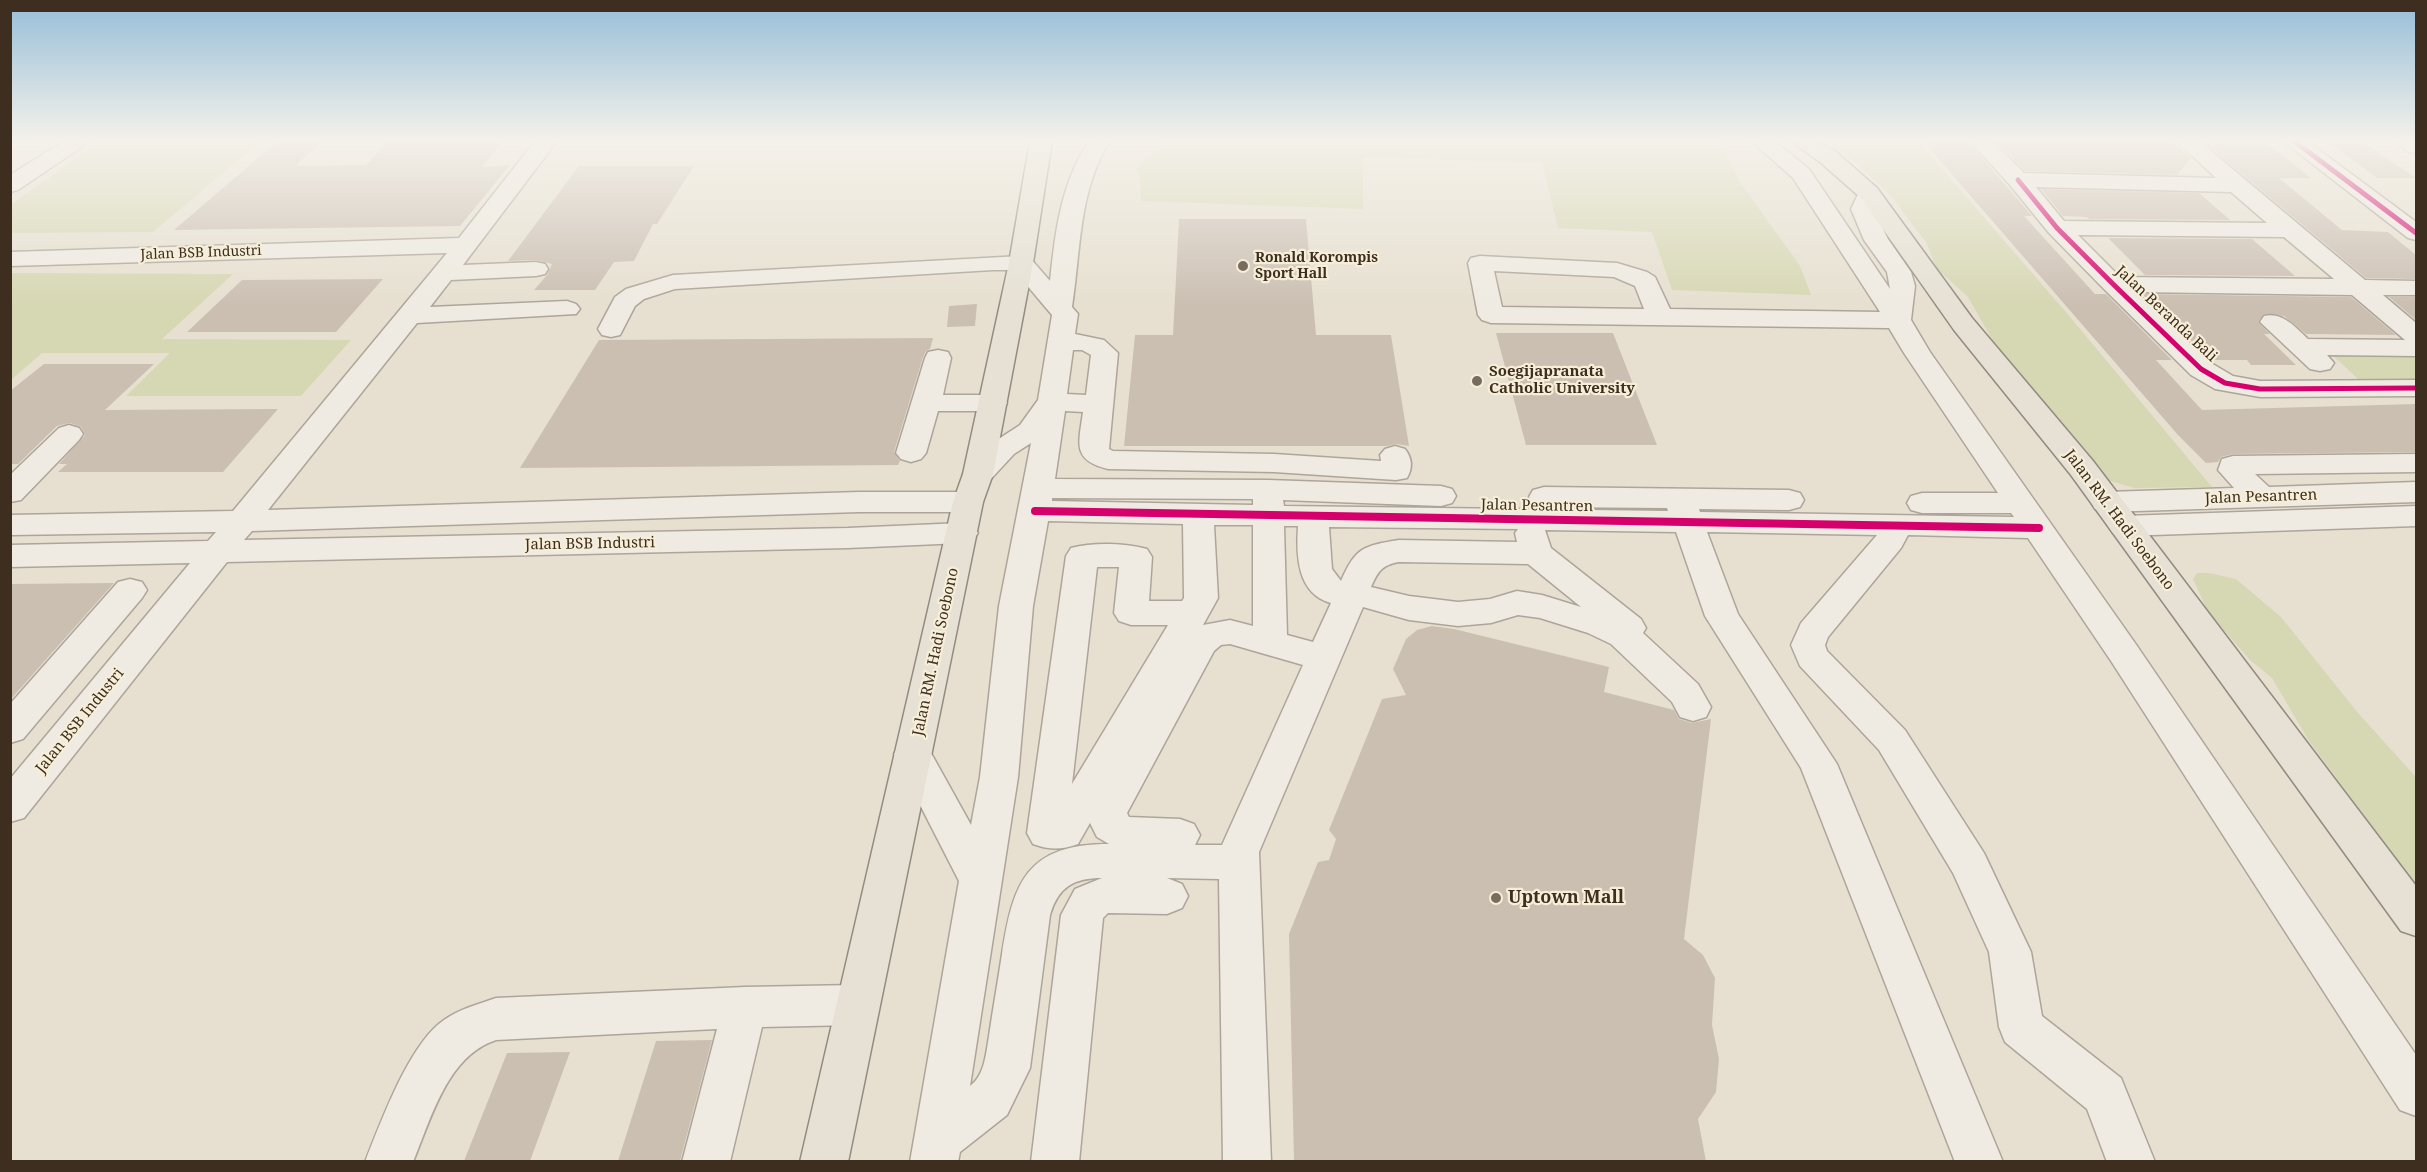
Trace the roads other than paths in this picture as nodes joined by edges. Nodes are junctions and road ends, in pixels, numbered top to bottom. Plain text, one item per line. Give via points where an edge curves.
1 (502, 196) edge
2 (1035, 196) edge
3 (1077, 196) edge
4 (1815, 196) edge
5 (1868, 196) edge
6 (1871, 196) edge
7 (2031, 196) edge
8 (2248, 196) edge
9 (2367, 196) edge
10 (2057, 228) junction
11 (2086, 229) junction
12 (2288, 230) junction
13 (2416, 233) edge
14 (464, 244) junction
15 (10, 259) edge
16 (1022, 263) junction
17 (536, 269) dead end
18 (444, 273) junction
19 (2113, 284) junction
20 (2142, 284) junction
21 (2359, 286) junction
22 (2416, 288) edge
23 (1060, 306) junction
24 (567, 309) dead end
25 (409, 316) junction
26 (1660, 316) junction
27 (1898, 320) junction
28 (2273, 322) dead end
29 (611, 329) dead end
30 (2416, 336) edge
31 (1060, 342) junction
32 (2303, 347) junction
33 (2416, 348) edge
34 (938, 358) dead end
35 (2346, 388) junction
36 (2416, 388) edge
37 (1051, 402) junction
38 (927, 403) junction
39 (993, 403) junction
40 (1098, 404) junction
41 (69, 434) dead end
42 (911, 453) dead end
43 (1395, 455) dead end
44 (2416, 463) edge
45 (2416, 492) edge
46 (10, 493) edge
47 (2261, 497) junction
48 (1037, 499) junction
49 (969, 503) junction
50 (1268, 503) junction
51 (642, 508) junction
52 (1684, 510) junction
53 (2115, 514) junction
54 (1198, 515) junction
55 (1314, 516) junction
56 (2031, 516) junction
57 (2416, 516) edge
58 (242, 521) junction
59 (1528, 523) junction
60 (10, 525) edge
61 (1897, 525) junction
62 (628, 543) junction
63 (218, 552) junction
64 (10, 556) edge
65 (130, 590) dead end
66 (1343, 593) junction
67 (1192, 613) junction
68 (1270, 643) junction
69 (1324, 658) junction
70 (10, 729) edge
71 (913, 754) junction
72 (18, 788) edge
73 (1180, 835) dead end
74 (1239, 862) junction
75 (980, 881) junction
76 (1167, 896) dead end
77 (2416, 918) edge
78 (855, 1005) junction
79 (745, 1007) junction
80 (2416, 1094) edge
81 (935, 1151) edge
82 (389, 1161) edge
83 (706, 1161) edge
84 (824, 1161) edge
85 (1055, 1161) edge
86 (1247, 1161) edge
87 (1979, 1161) edge
88 (2131, 1161) edge

1 - 14 street, Jalan BSB Industri
2 - 16 main road, Jalan RM. Hadi Soebono
3 - 23 street
4 - 27 street
5 - 27 street via 1862,208 1903,286
6 - 53 main road, Jalan RM. Hadi Soebono via 1963,324
7 - 10 street, Jalan Beranda Bali
8 - 12 street
9 - 13 street
10 - 11 street
10 - 19 street, Jalan Beranda Bali
11 - 12 street
11 - 20 street
12 - 21 street
14 - 15 street, Jalan BSB Industri
14 - 18 street, Jalan BSB Industri
16 - 23 street
16 - 29 street via 674,282 635,294 624,302
16 - 39 main road, Jalan RM. Hadi Soebono
17 - 18 street
18 - 25 street, Jalan BSB Industri
19 - 20 street, Jalan Beranda Bali
19 - 35 street, Jalan Beranda Bali via 2201,369 2225,383 2260,389
20 - 21 street, Jalan Beranda Bali
21 - 22 street, Jalan Beranda Bali
21 - 30 street
23 - 31 street via 1065,314
24 - 25 street
25 - 58 street, Jalan BSB Industri
26 - 26 street via 1646,282 1628,273 1480,263 1491,315
26 - 27 street
27 - 56 street
28 - 32 street
31 - 37 street
31 - 40 street via 1086,342 1105,353
32 - 33 street
32 - 35 street
34 - 38 street
35 - 36 street, Jalan Beranda Bali
37 - 40 street
37 - 48 street
37 - 49 street via 1029,430 1004,448
38 - 39 street
38 - 42 street
39 - 49 main road, Jalan RM. Hadi Soebono
40 - 43 street via 1093,445 1096,454 1108,460 1274,463 1396,471
41 - 46 street
44 - 47 street via 2233,465 2233,470
45 - 47 street, Jalan Pesantren
47 - 53 street, Jalan Pesantren
48 - 50 street, Jalan Pesantren
48 - 54 street, Jalan Pesantren
48 - 75 street via 1016,606 999,777
49 - 51 street
49 - 62 street, Jalan BSB Industri
49 - 71 main road, Jalan RM. Hadi Soebono
50 - 54 street, Jalan Pesantren
50 - 55 street, Jalan Pesantren
50 - 59 street, Jalan Pesantren
50 - 68 street
51 - 58 street
51 - 62 street
52 - 56 street, Jalan Pesantren via 1923,504
52 - 59 street, Jalan Pesantren
52 - 61 street, Jalan Pesantren
52 - 87 street via 1722,616 1818,764
53 - 57 street, Jalan Pesantren
53 - 77 main road, Jalan RM. Hadi Soebono
54 - 67 street via 1201,598
55 - 59 street, Jalan Pesantren
55 - 66 street via 1317,577 1322,586
56 - 61 street, Jalan Pesantren
56 - 80 street
58 - 60 street
58 - 63 street, Jalan BSB Industri
59 - 66 street via 1381,554 1365,563
59 - 66 street via 1591,596 1701,687 1701,708 1623,635 1600,625 1517,603 1491,611 1458,614
61 - 88 street via 1890,541 1813,632 1808,645 1812,657 1892,740 1924,788 1970,865 2010,952 2021,1028 2104,1094
62 - 63 street, Jalan BSB Industri
63 - 64 street, Jalan BSB Industri
63 - 72 street, Jalan BSB Industri
65 - 70 street
66 - 69 street
67 - 67 street via 1131,613 1136,557 1083,556 1047,833 1064,833
68 - 69 street
68 - 73 street via 1230,632 1212,634 1201,643 1107,813 1111,826 1123,833
69 - 74 street via 1239,852
71 - 75 street
71 - 78 main road, Jalan RM. Hadi Soebono
74 - 81 street via 1080,861 1054,873 1036,893 1029,915 1007,1068 990,1099
74 - 86 street
75 - 81 street
76 - 85 street via 1104,896 1090,902 1082,915
78 - 79 street
78 - 84 main road, Jalan RM. Hadi Soebono
79 - 82 street via 496,1019 472,1027 454,1039 435,1062
79 - 83 street

